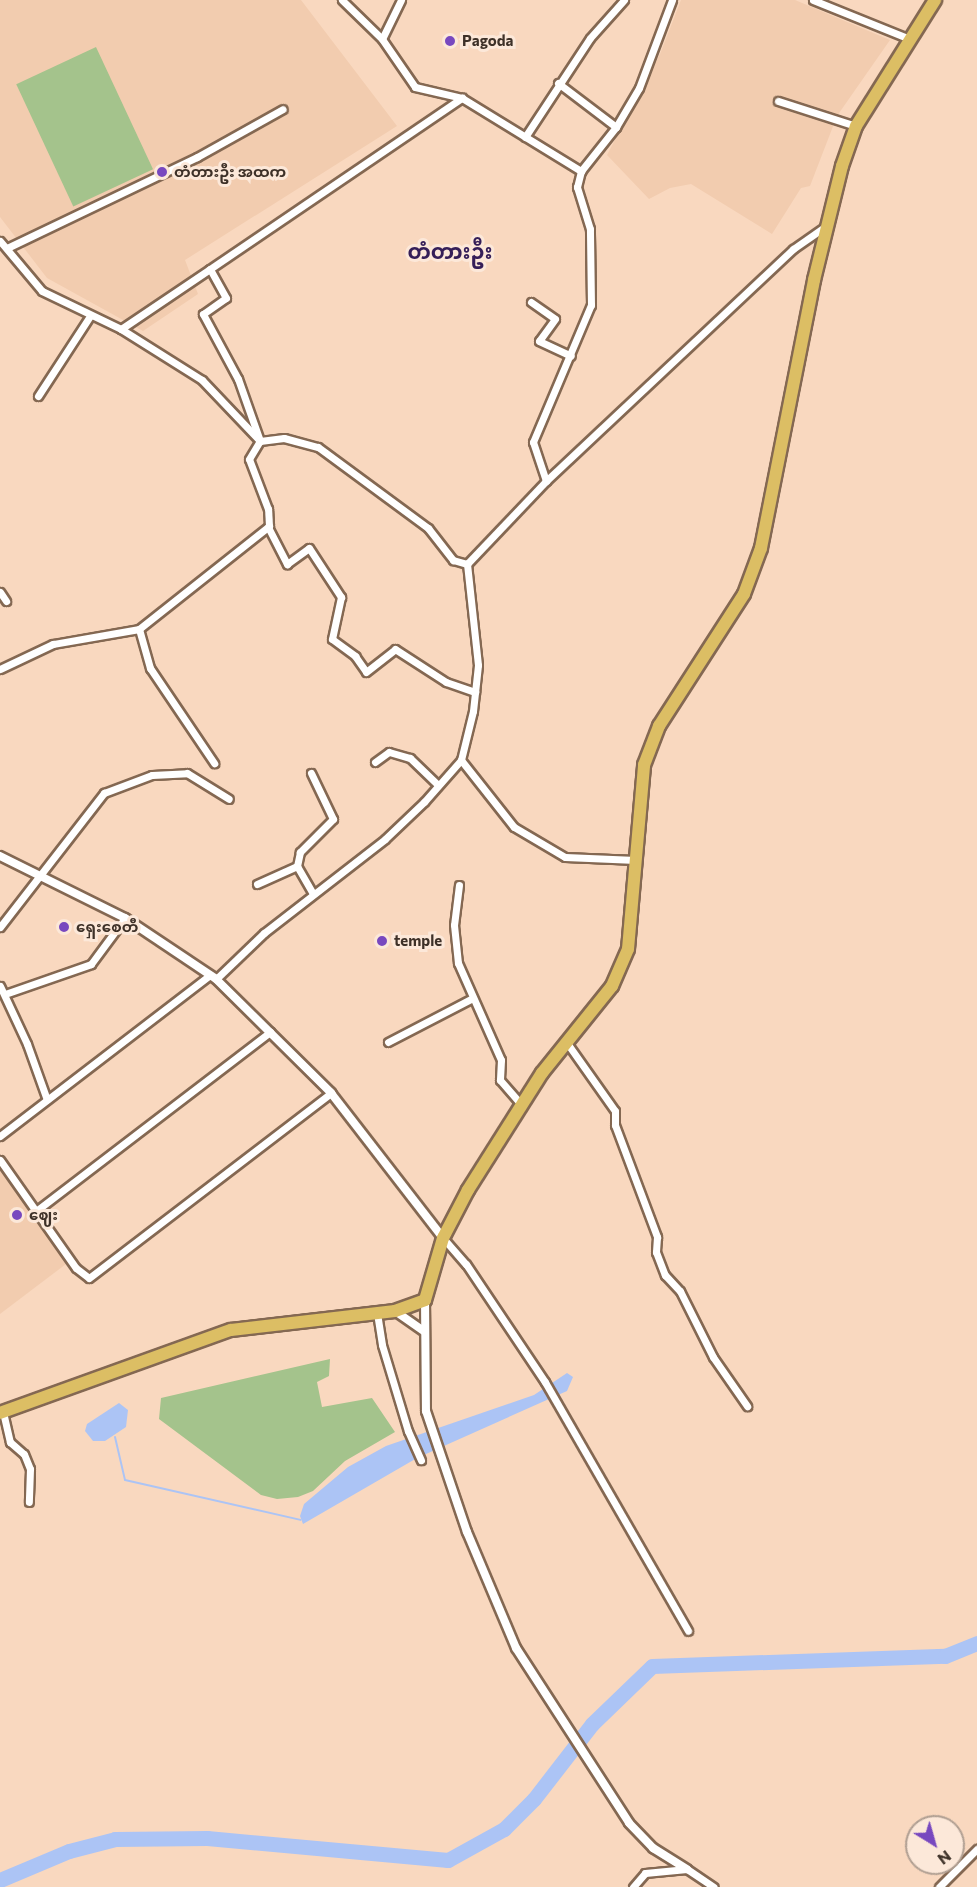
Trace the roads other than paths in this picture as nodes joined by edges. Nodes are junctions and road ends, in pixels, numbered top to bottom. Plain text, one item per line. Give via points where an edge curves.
1 (342, 0) edge
2 (401, 0) edge
3 (624, 0) edge
4 (672, 0) edge
5 (813, 0) edge
6 (935, 0) edge
7 (382, 39) junction
8 (910, 39) junction
9 (558, 83) junction
10 (462, 98) junction
11 (778, 101) dead end
12 (283, 109) dead end
13 (856, 126) junction
14 (616, 128) junction
15 (525, 137) junction
16 (581, 171) junction
17 (828, 225) junction
18 (0, 241) edge
19 (7, 248) junction
20 (210, 269) junction
21 (531, 302) dead end
22 (90, 316) junction
23 (121, 329) junction
24 (571, 356) junction
25 (38, 396) dead end
26 (260, 441) junction
27 (546, 481) junction
28 (267, 527) junction
29 (467, 564) junction
30 (0, 592) edge
31 (6, 601) dead end
32 (140, 629) junction
33 (0, 669) edge
34 (475, 692) junction
35 (461, 760) junction
36 (375, 762) dead end
37 (214, 763) dead end
38 (311, 773) dead end
39 (438, 785) junction
40 (230, 799) dead end
41 (0, 856) edge
42 (636, 860) junction
43 (297, 866) junction
44 (40, 875) junction
45 (257, 884) dead end
46 (459, 885) dead end
47 (313, 894) junction
48 (125, 918) junction
49 (0, 927) edge
50 (213, 977) junction
51 (0, 986) edge
52 (5, 994) junction
53 (471, 999) junction
54 (270, 1032) junction
55 (388, 1042) dead end
56 (567, 1042) junction
57 (331, 1093) junction
58 (46, 1100) junction
59 (522, 1105) junction
60 (0, 1136) edge
61 (0, 1160) edge
62 (36, 1211) junction
63 (443, 1238) junction
64 (425, 1300) junction
65 (395, 1311) junction
66 (377, 1313) junction
67 (424, 1331) junction
68 (747, 1406) dead end
69 (1, 1412) edge
70 (421, 1460) dead end
71 (29, 1502) dead end
72 (688, 1631) dead end
73 (977, 1849) edge
74 (687, 1869) junction
75 (633, 1887) edge
76 (714, 1887) edge
77 (939, 1887) edge

1 - 7 street
2 - 7 street
3 - 9 street
4 - 14 street via 654,56
5 - 8 street
6 - 8 highway
7 - 10 street via 415,87
8 - 13 highway
9 - 14 street
9 - 15 street
10 - 15 street
10 - 20 street
11 - 13 street
12 - 19 street via 197,157
13 - 17 highway
14 - 16 street
15 - 16 street
16 - 24 street via 578,187 590,229 591,305
17 - 27 street via 793,249
17 - 42 highway via 761,548 744,594 659,726 644,765
18 - 19 street
19 - 22 street via 42,291
20 - 23 street
20 - 26 street via 226,298 202,314 238,379
21 - 24 street via 555,319 539,341
22 - 23 street
22 - 25 street
23 - 26 street via 202,381
24 - 27 street via 533,442
26 - 28 street via 249,459 268,509
26 - 29 street via 284,438 318,447 428,528 453,560
27 - 29 street
28 - 32 street
28 - 34 street via 287,564 309,548 341,597 332,639 355,656 366,672 395,649 446,682
29 - 34 street via 478,665
30 - 31 street
32 - 33 street via 53,644
32 - 37 street via 150,668
34 - 35 street
35 - 39 street
35 - 42 street via 514,827 565,856
36 - 39 street via 389,752 410,758
38 - 43 street via 333,819 300,852
39 - 47 street via 385,838
40 - 44 street via 187,773 152,775 104,793
41 - 44 street
42 - 56 highway via 628,949 612,986
43 - 45 street
43 - 47 street
44 - 48 street
44 - 49 street
46 - 53 street via 454,925 458,963
47 - 50 street
48 - 50 street
48 - 52 street via 91,964
50 - 54 street
50 - 58 street
51 - 52 street
52 - 58 street
53 - 55 street
53 - 59 street via 501,1059 500,1080
54 - 57 street
54 - 62 street
56 - 59 highway
56 - 68 street via 615,1111 615,1125 657,1237 656,1252 665,1275 680,1291 714,1357
57 - 62 street via 89,1278 76,1268
57 - 63 street
58 - 60 street
59 - 63 highway via 468,1190
61 - 62 street
63 - 64 highway
63 - 72 street via 466,1264 545,1382
64 - 65 highway
64 - 67 street
65 - 66 highway
65 - 67 street
66 - 69 highway via 231,1330
66 - 70 street via 382,1345
67 - 74 street via 430,1423 467,1532 516,1648 629,1823 653,1848
69 - 71 street via 10,1442 24,1454 30,1469
73 - 77 street
74 - 75 street via 645,1873
74 - 76 street

